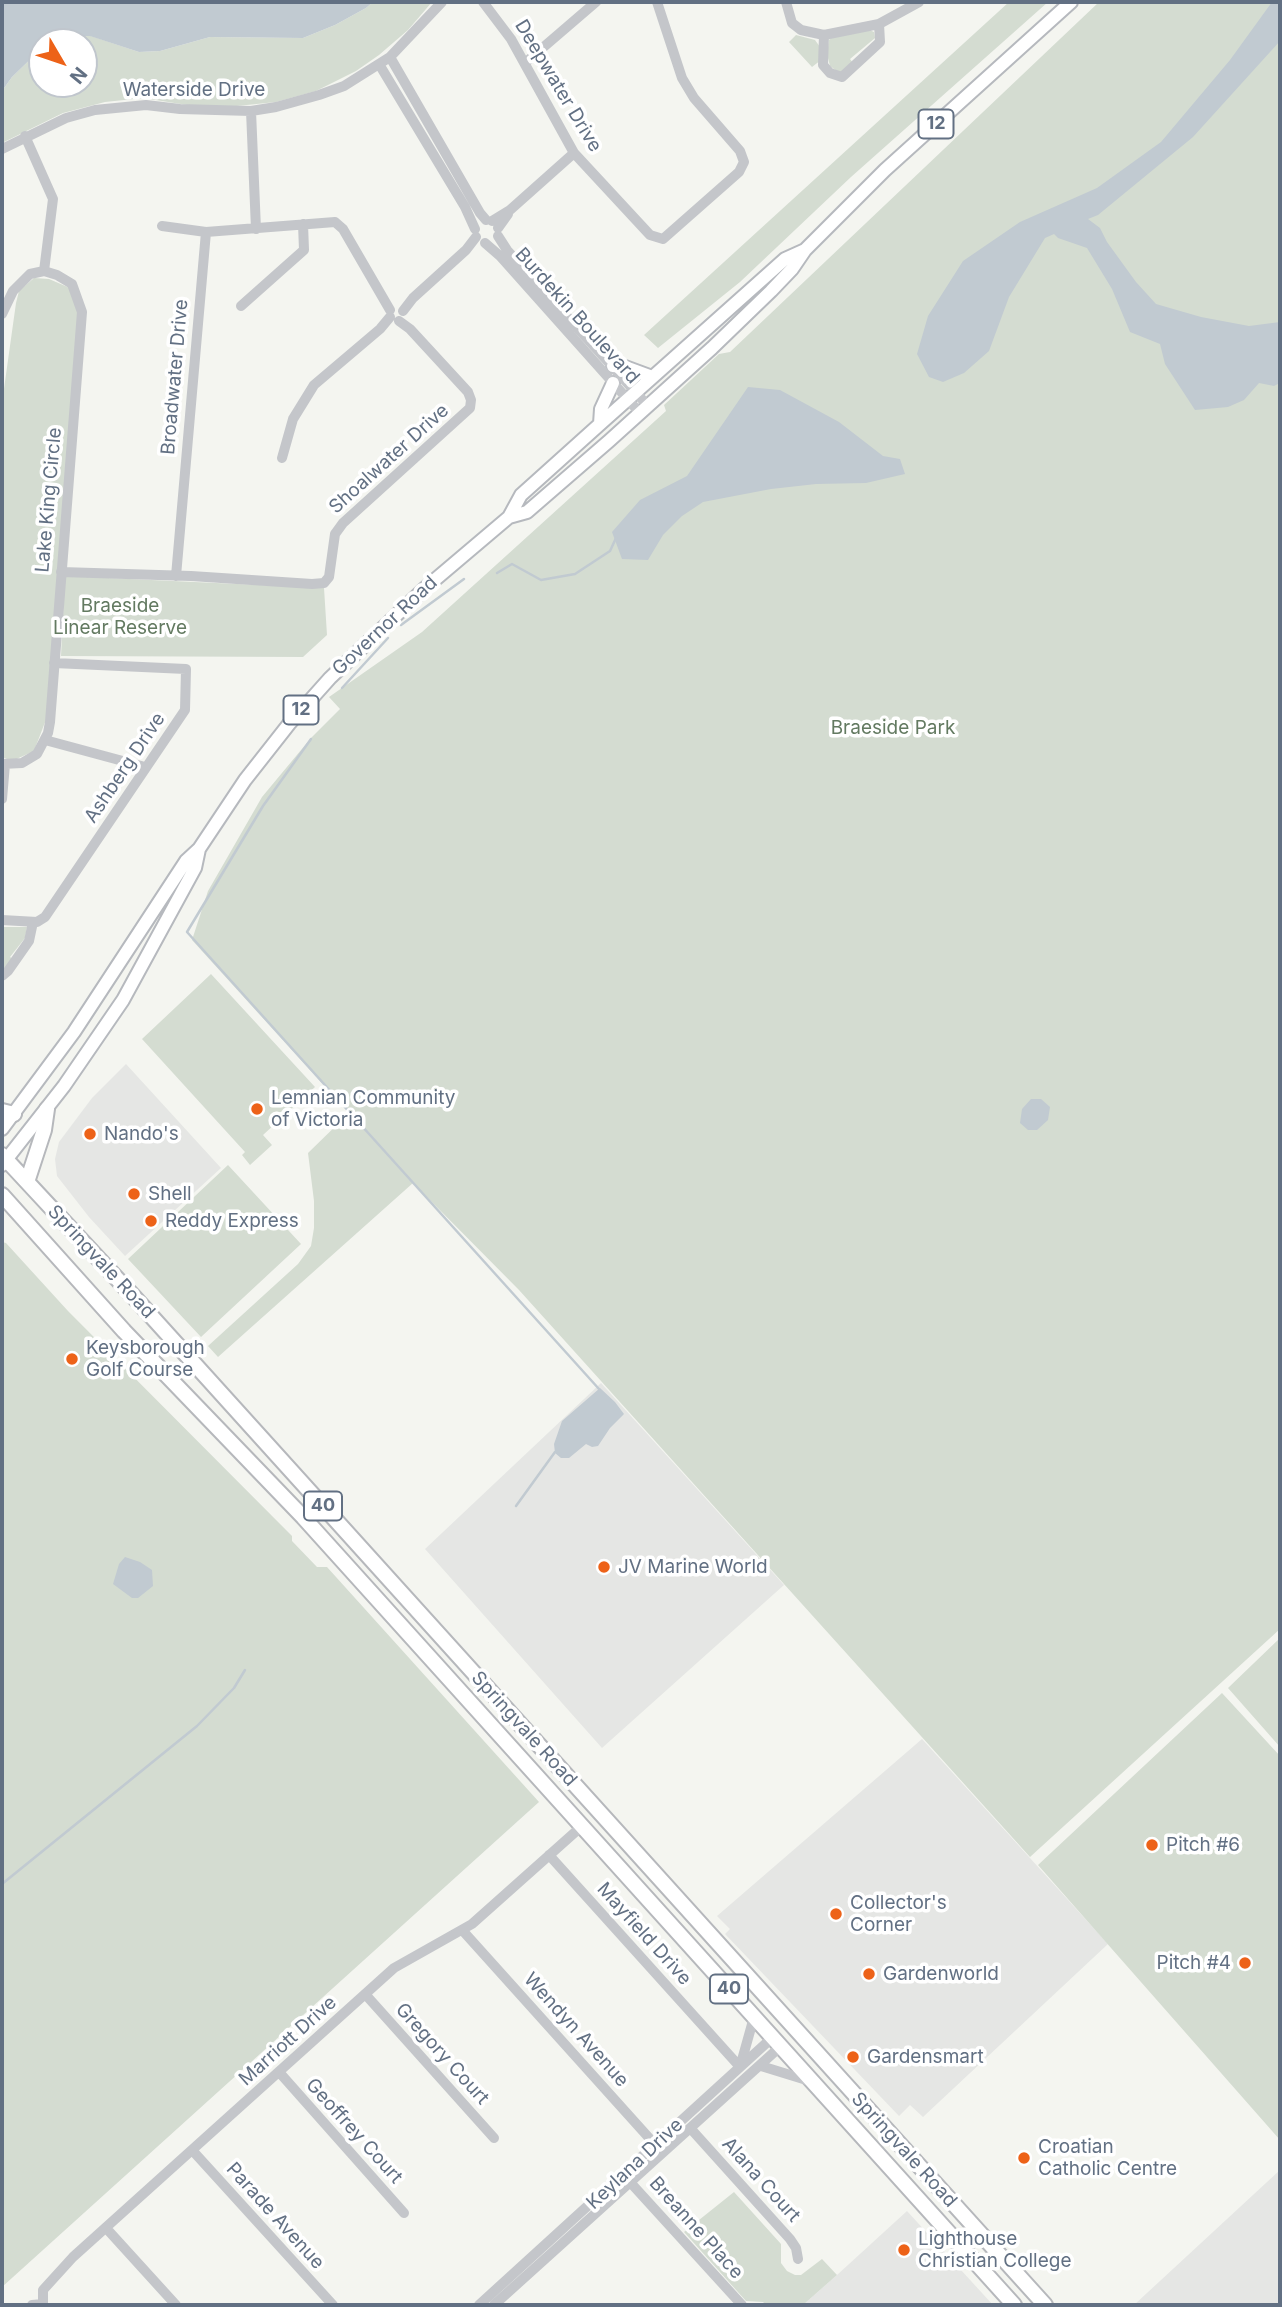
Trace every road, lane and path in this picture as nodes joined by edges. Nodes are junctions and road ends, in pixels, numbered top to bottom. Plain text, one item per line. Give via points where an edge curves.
1 (442, 2) edge
2 (483, 2) edge
3 (596, 2) edge
4 (657, 2) edge
5 (786, 2) edge
6 (919, 2) edge
7 (1071, 2) edge
8 (879, 24) junction
9 (824, 35) junction
10 (390, 58) junction
11 (525, 63) junction
12 (379, 64) junction
13 (251, 111) junction
14 (25, 136) junction
15 (2, 149) edge
16 (574, 153) junction
17 (303, 224) junction
18 (162, 226) dead end
19 (493, 226) junction
20 (256, 229) junction
21 (206, 232) junction
22 (480, 238) junction
23 (805, 250) junction
24 (44, 271) junction
25 (241, 306) dead end
26 (395, 312) junction
27 (2, 314) edge
28 (613, 366) junction
29 (652, 377) junction
30 (613, 383) junction
31 (632, 395) junction
32 (644, 409) junction
33 (600, 424) junction
34 (282, 458) dead end
35 (509, 517) junction
36 (61, 572) junction
37 (176, 576) junction
38 (54, 663) junction
39 (45, 740) junction
40 (4, 764) edge
41 (145, 767) junction
42 (2, 799) edge
43 (199, 849) junction
44 (2, 920) edge
45 (33, 922) junction
46 (2, 976) edge
47 (47, 1109) junction
48 (8, 1113) edge
49 (2, 1129) edge
50 (3, 1160) edge
51 (27, 1182) junction
52 (2, 1195) edge
53 (8, 1209) edge
54 (582, 1826) junction
55 (549, 1855) junction
56 (463, 1931) junction
57 (365, 1994) junction
58 (754, 2017) junction
59 (793, 2026) junction
60 (777, 2041) junction
61 (761, 2066) junction
62 (740, 2067) junction
63 (279, 2072) junction
64 (814, 2082) junction
65 (691, 2129) junction
66 (494, 2138) dead end
67 (659, 2149) junction
68 (192, 2150) junction
69 (627, 2179) junction
70 (404, 2213) dead end
71 (106, 2228) junction
72 (798, 2259) dead end
73 (39, 2305) edge
74 (176, 2305) edge
75 (332, 2305) edge
76 (479, 2305) edge
77 (494, 2305) edge
78 (742, 2305) edge
79 (1014, 2305) edge
80 (1045, 2305) edge

1 - 10 street, Waterside Drive
2 - 11 street, Deepwater Drive
3 - 11 street
4 - 16 street, Deepwater Drive via 682,78 740,151 744,162 740,172 663,239 650,235
5 - 9 street via 792,23
6 - 8 street
7 - 23 main road, Governor Road / 12
8 - 9 street
8 - 9 street via 880,43 842,77 824,65
10 - 12 street, Waterside Drive
10 - 19 street, Burdekin Boulevard via 480,213
11 - 16 street, Deepwater Drive
12 - 13 street, Waterside Drive via 344,86
12 - 22 street, Burdekin Boulevard
13 - 14 street, Waterside Drive via 119,106 66,118
13 - 20 street
14 - 15 street, Waterside Drive
14 - 24 street via 53,199
16 - 19 street
17 - 20 street
17 - 25 street via 304,250
17 - 26 street via 335,222 343,229
18 - 21 street
19 - 22 street via 479,223
19 - 22 street via 493,242
19 - 28 street, Burdekin Boulevard via 507,250
20 - 21 street
21 - 37 street, Broadwater Drive
22 - 26 street
22 - 30 street, Burdekin Boulevard
23 - 29 main road, Governor Road / 12 via 785,259
23 - 32 main road, Governor Road / 12 via 771,291
24 - 27 street via 30,274 13,291
24 - 36 street, Lake King Circle via 72,284 82,312
26 - 34 street via 314,385 293,419
26 - 37 street, Shoalwater Drive via 468,392 470,408 343,523 335,534 329,577 324,583
28 - 29 main road
28 - 31 street, Burdekin Boulevard
29 - 31 main road, Governor Road / 12
30 - 31 street, Burdekin Boulevard
30 - 33 main road
31 - 32 street, Burdekin Boulevard
31 - 33 main road, Governor Road / 12
32 - 35 main road, Governor Road / 12 via 527,512
33 - 35 main road, Governor Road / 12 via 521,495
35 - 43 main road, Governor Road / 12 via 330,678 262,757
36 - 37 street, Shoalwater Drive
36 - 38 street, Lake King Circle
38 - 39 street, Lake King Circle
38 - 41 street, Ashberg Drive via 186,668 185,710
39 - 40 street via 37,754 22,763
39 - 41 street
40 - 42 street
41 - 45 street, Ashberg Drive via 45,917
43 - 47 main road, Governor Road / 12 via 195,868 135,981
43 - 48 main road, Governor Road / 12 via 186,861 82,1021
44 - 45 street
45 - 46 street via 29,942
47 - 50 main road, Governor Road / 12
47 - 51 highway
48 - 49 main road, Governor Road / 12
50 - 51 highway, Springvale Road / 40
51 - 59 highway, Springvale Road / 40
52 - 53 highway, Springvale Road / 40
53 - 54 highway, Springvale Road / 40 via 303,1517
54 - 55 street, Marriott Drive
54 - 58 highway, Springvale Road / 40
55 - 56 street, Marriott Drive
55 - 62 street, Mayfield Drive
56 - 57 street, Marriott Drive via 399,1965
56 - 67 street, Wendyn Avenue
57 - 63 street, Marriott Drive
57 - 66 street, Gregory Court
58 - 60 highway, Springvale Road / 40
58 - 62 street
59 - 60 highway, Keylana Drive
59 - 80 highway, Springvale Road / 40
60 - 61 street, Keylana Drive
60 - 62 street, Keylana Drive
60 - 64 highway, Springvale Road / 40
61 - 64 street
61 - 65 street, Keylana Drive
62 - 67 street, Keylana Drive
63 - 68 street, Marriott Drive
63 - 70 street, Geoffrey Court
64 - 79 highway, Springvale Road / 40
65 - 67 street, Keylana Drive
65 - 72 street, Alana Court via 790,2239
67 - 69 street, Keylana Drive
68 - 71 street, Marriott Drive
68 - 75 street, Parade Avenue
69 - 76 street, Keylana Drive
69 - 77 street, Keylana Drive
69 - 78 street, Breanne Place
71 - 73 street, Marriott Drive via 47,2284
71 - 74 street

